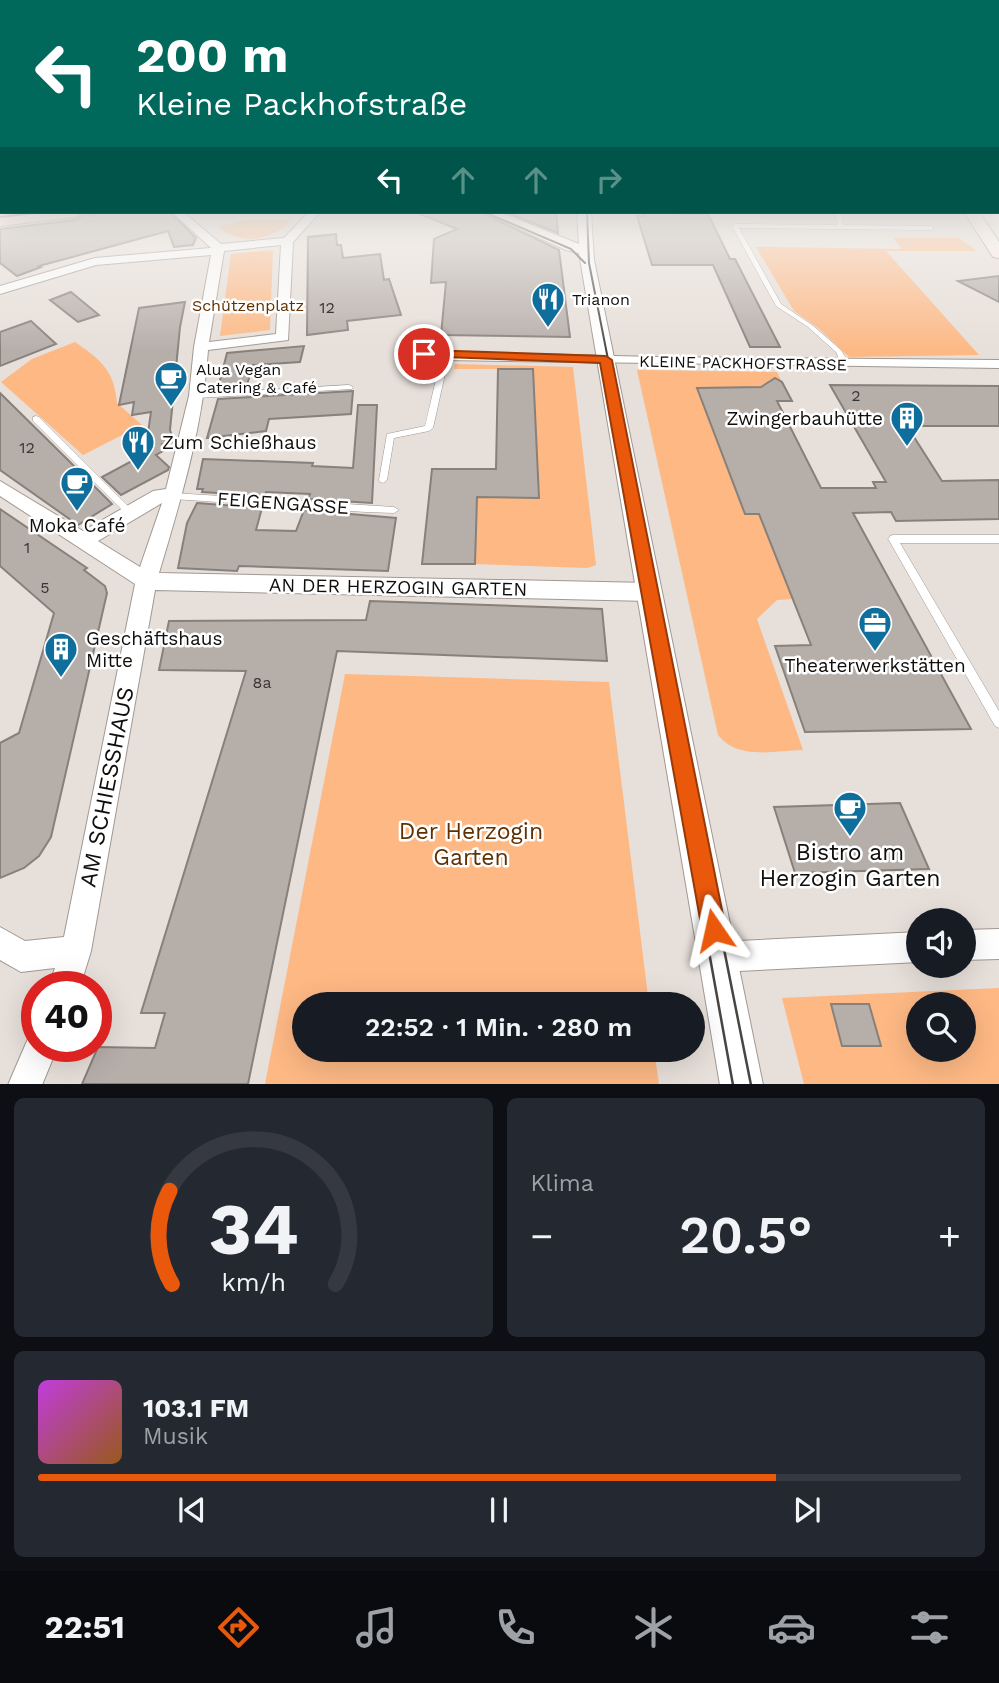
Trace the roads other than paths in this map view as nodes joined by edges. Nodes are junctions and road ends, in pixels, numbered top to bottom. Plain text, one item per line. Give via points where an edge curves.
1 (194, 252) edge
2 (218, 252) edge
3 (287, 252) edge
4 (586, 252) edge
5 (749, 252) edge
6 (0, 290) edge
7 (201, 347) junction
8 (403, 351) dead end
9 (445, 356) junction
10 (606, 360) junction
11 (999, 364) edge
12 (846, 365) junction
13 (349, 387) dead end
14 (197, 396) junction
15 (36, 419) dead end
16 (383, 480) dead end
17 (0, 487) edge
18 (173, 496) junction
19 (394, 510) dead end
20 (129, 512) junction
21 (999, 539) edge
22 (84, 540) junction
23 (146, 581) junction
24 (649, 592) junction
25 (999, 722) edge
26 (0, 942) edge
27 (999, 944) edge
28 (976, 945) edge
29 (906, 948) edge
30 (76, 951) junction
31 (719, 957) junction
32 (69, 971) edge
33 (34, 1062) edge
34 (24, 1084) edge
35 (742, 1084) edge

1 - 6 street via 96,262
2 - 7 street
3 - 7 street via 283,337
4 - 10 street
5 - 12 lane via 778,305 839,351
7 - 14 street, AM SCHIESSHAUS
8 - 9 street, KLEINE PACKHOFSTRASSE
9 - 10 street, KLEINE PACKHOFSTRASSE
9 - 16 lane via 429,428 390,436
10 - 12 street, KLEINE PACKHOFSTRASSE
10 - 24 street
11 - 12 street, KLEINE PACKHOFSTRASSE
13 - 14 lane
14 - 18 street, AM SCHIESSHAUS
15 - 20 lane
17 - 22 street
18 - 19 lane, FEIGENGASSE
18 - 20 street via 159,496
18 - 23 street, AM SCHIESSHAUS
20 - 22 street
21 - 25 lane via 893,539
22 - 23 street
23 - 24 street, AN DER HERZOGIN GARTEN
23 - 30 street, AM SCHIESSHAUS
24 - 31 street
26 - 30 street via 21,957
27 - 28 street
29 - 31 street
30 - 32 street, AM SCHIESSHAUS
31 - 35 street
33 - 34 street

